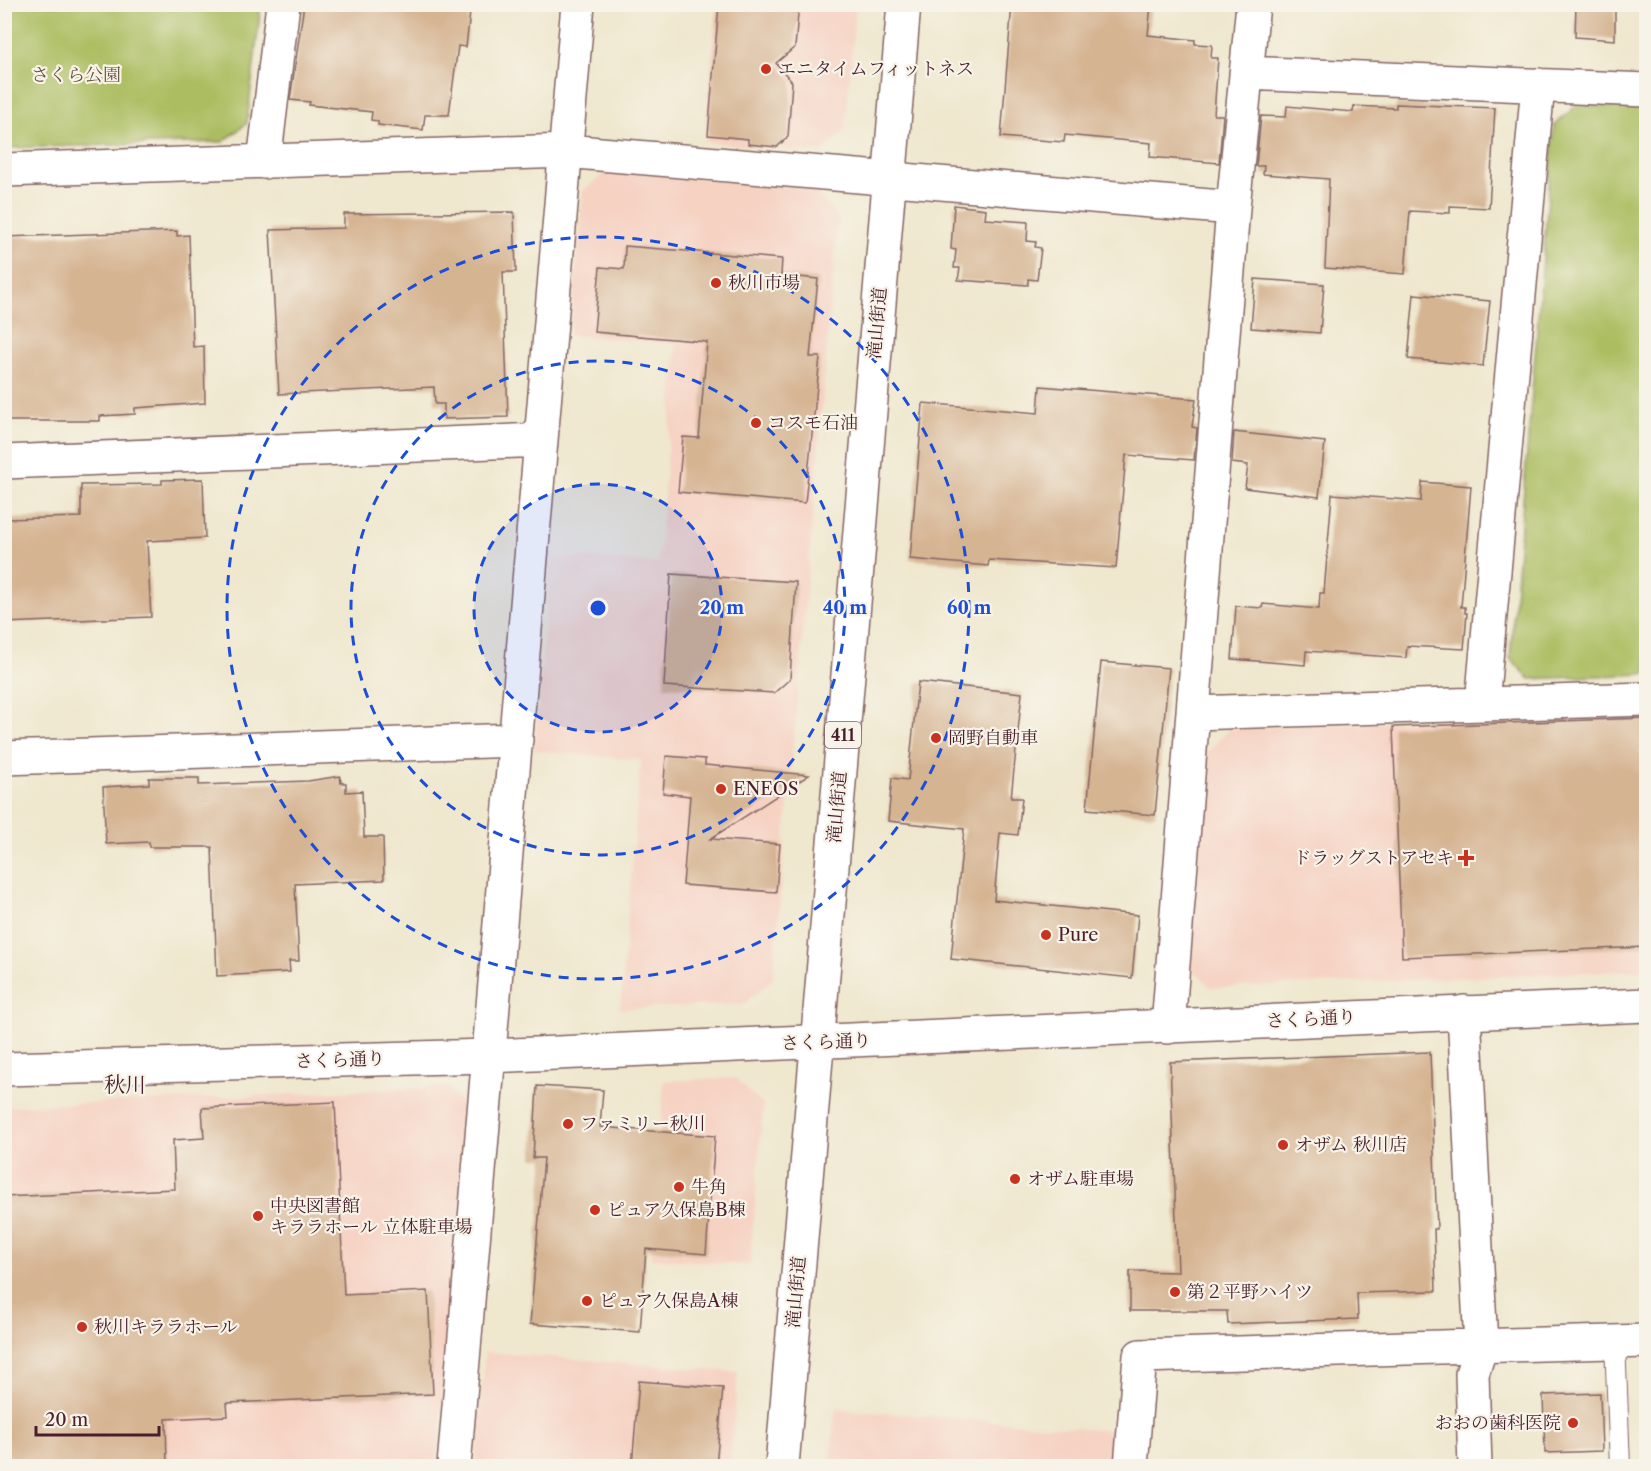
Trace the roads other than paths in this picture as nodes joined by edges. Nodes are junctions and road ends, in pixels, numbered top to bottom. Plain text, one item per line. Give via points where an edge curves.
1 (283, 4) edge
2 (578, 4) edge
3 (904, 4) edge
4 (1252, 4) edge
5 (1246, 73) junction
6 (1538, 85) junction
7 (1647, 90) edge
8 (565, 151) junction
9 (264, 162) junction
10 (4, 170) edge
11 (889, 180) junction
12 (1233, 208) junction
13 (541, 440) junction
14 (4, 462) edge
15 (1647, 699) edge
16 (1482, 704) junction
17 (1193, 713) junction
18 (516, 740) junction
19 (4, 758) edge
20 (1647, 1005) edge
21 (1464, 1012) junction
22 (1168, 1027) junction
23 (817, 1042) junction
24 (489, 1056) junction
25 (4, 1069) edge
26 (1631, 1342) edge
27 (1481, 1346) junction
28 (454, 1467) edge
29 (782, 1467) edge
30 (1131, 1467) edge
31 (1475, 1467) edge
32 (1620, 1467) edge

1 - 9 main road
2 - 8 main road
3 - 11 main road, 滝山街道 / 411
4 - 5 main road
5 - 6 main road
5 - 12 main road
6 - 7 main road
6 - 16 main road
8 - 9 main road
8 - 11 main road
8 - 13 main road
9 - 10 main road
11 - 12 main road
11 - 23 main road, 滝山街道 / 411
12 - 17 main road
13 - 14 main road
13 - 18 main road
15 - 16 main road
16 - 17 main road
17 - 22 main road
18 - 19 main road
18 - 24 main road
20 - 21 main road, さくら通り
21 - 22 main road, さくら通り
21 - 27 main road
22 - 23 main road, さくら通り
23 - 24 main road, さくら通り
23 - 29 main road, 滝山街道 / 411
24 - 25 main road, さくら通り
24 - 28 main road
26 - 27 main road
26 - 32 lane
27 - 30 main road via 1140,1356
27 - 31 main road via 1472,1374

